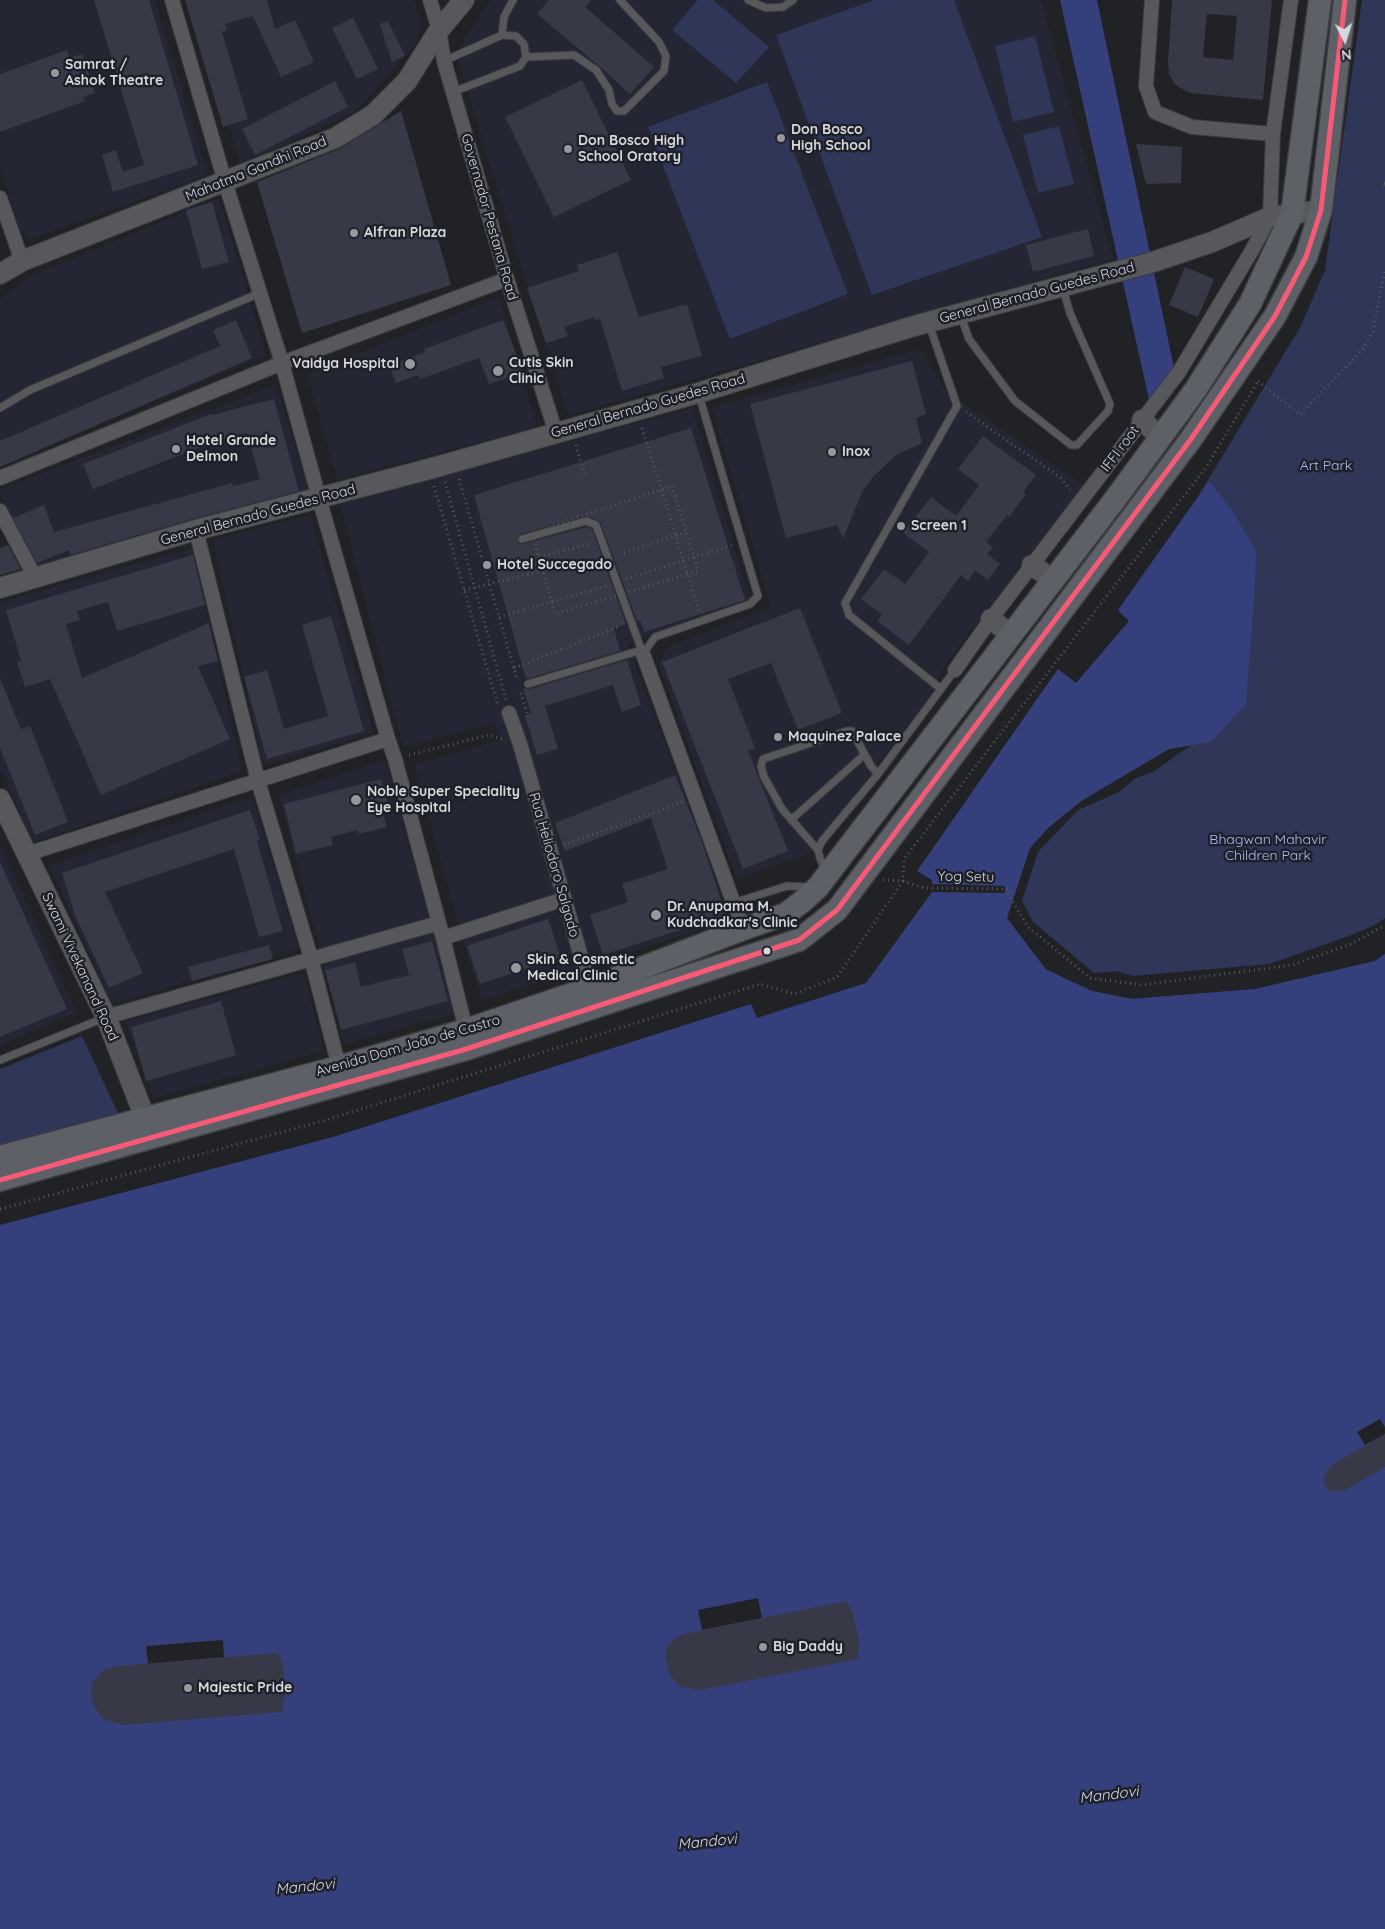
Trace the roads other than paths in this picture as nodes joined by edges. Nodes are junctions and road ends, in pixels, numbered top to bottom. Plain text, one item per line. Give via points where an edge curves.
1 (172, 0) edge
2 (430, 0) edge
3 (464, 0) edge
4 (513, 0) edge
5 (620, 0) edge
6 (748, 0) edge
7 (793, 0) edge
8 (1152, 0) edge
9 (1291, 0) edge
10 (1320, 0) edge
11 (1345, 0) edge
12 (439, 30) junction
13 (502, 35) junction
14 (526, 57) junction
15 (444, 62) junction
16 (453, 92) junction
17 (1273, 134) junction
18 (225, 182) junction
19 (0, 198) edge
20 (1321, 210) junction
21 (1292, 214) junction
22 (1270, 217) junction
23 (22, 261) junction
24 (0, 274) edge
25 (507, 279) junction
26 (1062, 286) junction
27 (260, 293) junction
28 (960, 314) junction
29 (929, 322) junction
30 (282, 363) junction
31 (698, 393) junction
32 (0, 408) edge
33 (1142, 420) junction
34 (1165, 430) junction
35 (564, 431) junction
36 (0, 478) edge
37 (319, 498) junction
38 (0, 511) edge
39 (196, 530) junction
40 (522, 539) dead end
41 (1032, 565) junction
42 (36, 578) junction
43 (1053, 580) junction
44 (0, 588) edge
45 (991, 619) junction
46 (1011, 635) junction
47 (645, 651) junction
48 (955, 670) joint
49 (528, 684) dead end
50 (941, 690) junction
51 (504, 712) road end
52 (388, 739) junction
53 (864, 754) junction
54 (878, 774) junction
55 (258, 781) junction
56 (0, 799) edge
57 (791, 820) junction
58 (818, 850) junction
59 (27, 854) junction
60 (816, 887) junction
61 (564, 899) junction
62 (733, 903) junction
63 (439, 923) junction
64 (743, 929) junction
65 (443, 938) junction
66 (311, 958) junction
67 (590, 988) junction
68 (106, 1017) junction
69 (466, 1030) junction
70 (0, 1060) edge
71 (339, 1067) junction
72 (150, 1128) junction
73 (0, 1157) edge
74 (0, 1180) edge

1 - 18 street
2 - 12 street, Governador Pestana Road
3 - 12 street, Mahatma Gandhi Road
4 - 13 lane via 504,16
5 - 14 lane via 659,42 666,56 664,72 624,111 617,111 612,104 609,90 596,70 574,55
6 - 7 lane via 766,8 783,7
8 - 17 street via 1146,86 1155,112 1192,127
9 - 17 street
10 - 21 main road, Avenida Dom João de Castro
11 - 20 main road, Avenida Dom João de Castro
12 - 15 street, Governador Pestana Road
12 - 18 street, Mahatma Gandhi Road via 407,81 372,115 335,138
13 - 14 lane via 516,36 524,44
13 - 15 lane
14 - 16 lane via 520,66
15 - 16 street, Governador Pestana Road
16 - 25 street, Governador Pestana Road
17 - 22 street
18 - 23 street, Mahatma Gandhi Road
18 - 27 street
19 - 23 street
20 - 21 street, General Bernado Guedes Road
20 - 72 main road, Avenida Dom João de Castro via 1306,257 1249,374 1213,408 837,910 800,940 463,1050
21 - 22 street, General Bernado Guedes Road
21 - 34 main road, Avenida Dom João de Castro via 1250,304 1196,390
22 - 26 street, General Bernado Guedes Road via 1212,242 1153,262
22 - 33 street, IFFI root via 1179,372
23 - 24 street, Mahatma Gandhi Road
25 - 30 street
25 - 35 street, Governador Pestana Road
26 - 28 street, General Bernado Guedes Road
26 - 28 lane via 1070,313 1110,404 1108,411 1077,445 1071,445 1015,401 969,339
27 - 30 street
27 - 32 lane via 30,390
28 - 29 street, General Bernado Guedes Road
29 - 31 street, General Bernado Guedes Road
29 - 50 lane via 957,406 845,602 849,615
30 - 36 street
30 - 37 street
31 - 35 street, General Bernado Guedes Road
31 - 47 lane via 758,596 750,604 656,637
33 - 34 street
33 - 41 street, IFFI root
34 - 43 main road, Avenida Dom João de Castro
35 - 37 street, General Bernado Guedes Road
37 - 39 street, General Bernado Guedes Road
37 - 52 street
38 - 42 street
39 - 42 street, General Bernado Guedes Road
39 - 55 street
40 - 47 lane via 586,521 596,525 634,632
41 - 43 street
41 - 45 street, IFFI root
42 - 44 street, General Bernado Guedes Road
43 - 46 main road, Avenida Dom João de Castro
45 - 46 street
45 - 48 street, IFFI root
46 - 60 main road, Avenida Dom João de Castro
47 - 49 lane
47 - 62 street
48 - 50 lane
50 - 54 lane
51 - 61 street, Rua Heliodoro Salgado via 518,737
52 - 55 street
52 - 63 street
53 - 54 lane
53 - 57 lane
53 - 57 lane via 854,734 848,731 763,759 764,777
54 - 58 lane
55 - 59 street
55 - 66 street
56 - 59 street, Swami Vivekanand Road
57 - 58 lane
58 - 60 lane
59 - 68 street, Swami Vivekanand Road
60 - 62 lane via 787,886
60 - 64 main road, Avenida Dom João de Castro via 786,914
61 - 65 street
61 - 67 street, Rua Heliodoro Salgado
62 - 64 street
63 - 65 street
63 - 66 street
64 - 67 main road, Avenida Dom João de Castro
65 - 69 street
66 - 68 street
66 - 71 street
67 - 69 main road, Avenida Dom João de Castro
68 - 70 lane
68 - 72 street, Swami Vivekanand Road
69 - 71 main road, Avenida Dom João de Castro
71 - 72 main road, Avenida Dom João de Castro
72 - 73 main road, Avenida Dom João de Castro
72 - 74 main road, Avenida Dom João de Castro

